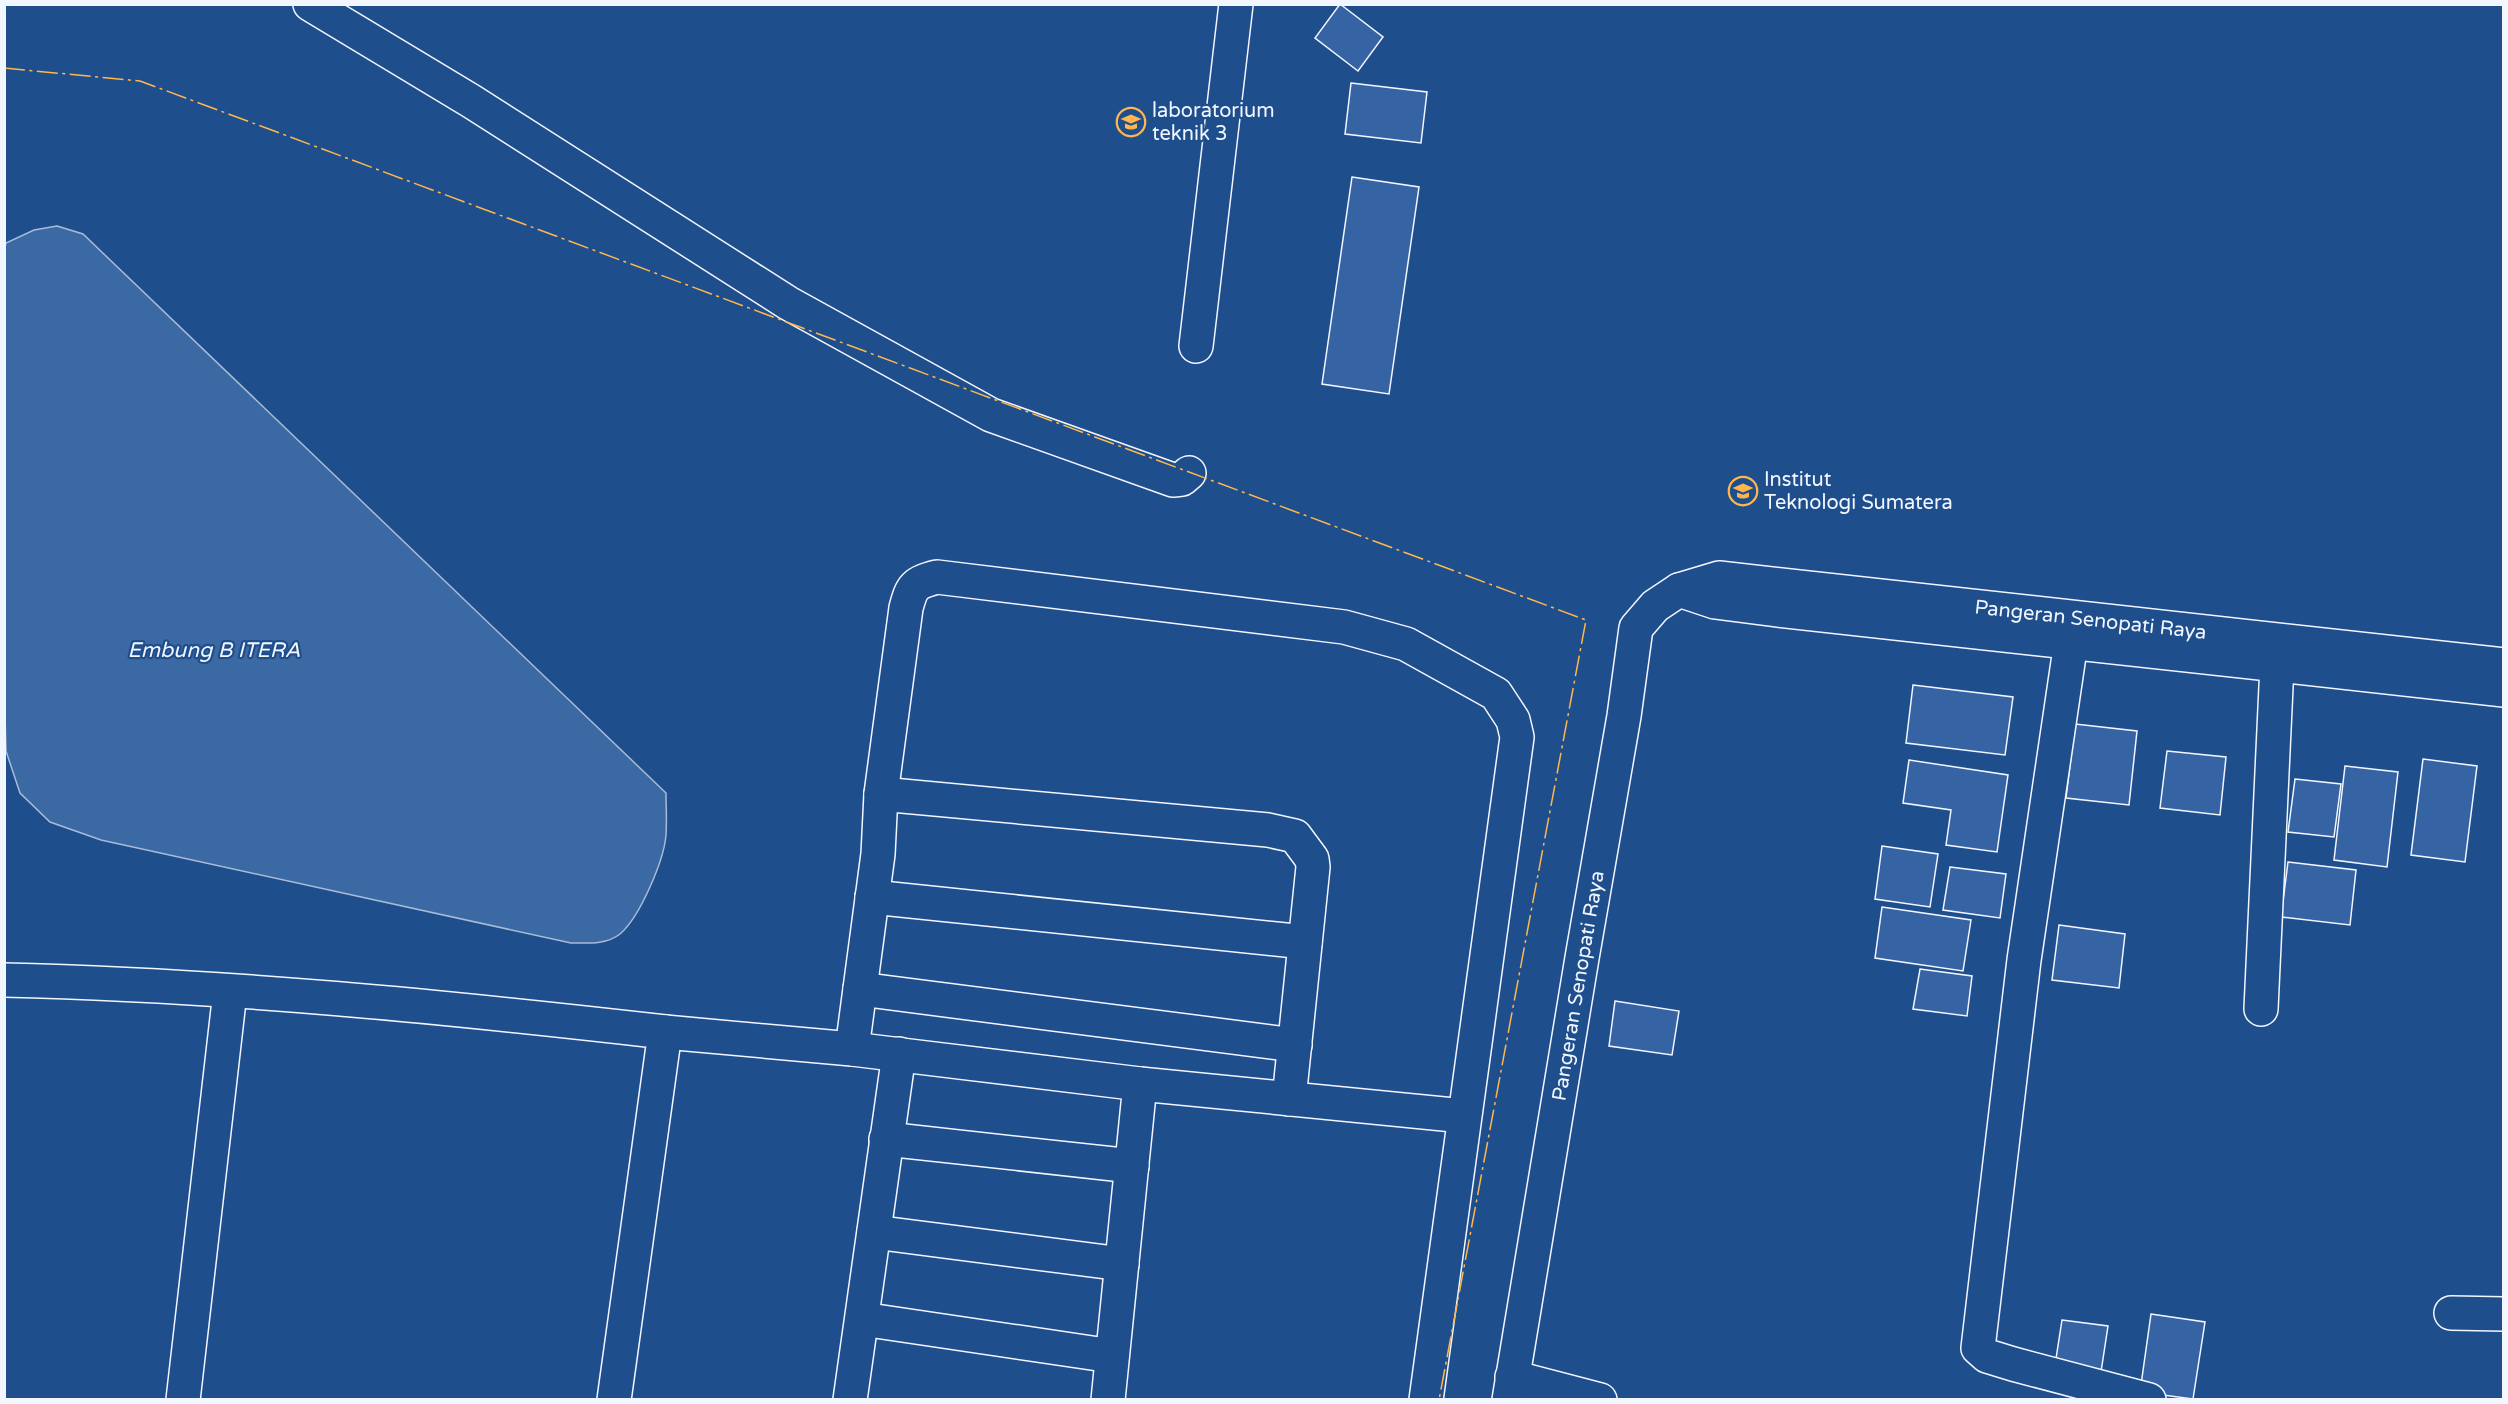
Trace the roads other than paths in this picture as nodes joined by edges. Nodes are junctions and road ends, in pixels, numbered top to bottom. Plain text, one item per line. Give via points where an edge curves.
1 (310, 4) edge
2 (1236, 4) edge
3 (1196, 346) dead end
4 (1189, 473) dead end
5 (1679, 590) junction
6 (2071, 642) junction
7 (2277, 665) junction
8 (2504, 665) edge
9 (2504, 690) edge
10 (881, 794) junction
11 (872, 897) junction
12 (1305, 942) junction
13 (4, 980) edge
14 (860, 989) junction
15 (230, 992) junction
16 (2261, 1009) dead end
17 (665, 1032) junction
18 (1295, 1045) junction
19 (852, 1049) junction
20 (899, 1054) junction
21 (1140, 1084) junction
22 (1289, 1099) junction
23 (1464, 1116) junction
24 (886, 1139) junction
25 (1132, 1166) junction
26 (874, 1232) junction
27 (1122, 1264) junction
28 (2451, 1313) dead end
29 (2504, 1314) edge
30 (862, 1319) junction
31 (1112, 1356) junction
32 (1511, 1388) edge
33 (183, 1400) edge
34 (615, 1400) edge
35 (850, 1400) edge
36 (1108, 1400) edge
37 (1426, 1400) edge
38 (1600, 1400) edge
39 (2149, 1400) edge

1 - 4 street via 471,101 788,303 991,415 1173,480
2 - 3 street
5 - 6 street, Pangeran Senopati Raya via 1715,602
5 - 8 street, Pangeran Senopati Raya via 1719,578
5 - 32 street, Pangeran Senopati Raya via 1655,606 1636,628
6 - 7 street, Pangeran Senopati Raya
6 - 39 street via 2024,960 1978,1347 1987,1356
7 - 9 street, Pangeran Senopati Raya
7 - 16 street
10 - 11 street
10 - 12 street via 1268,830 1295,836 1312,859 1313,867
10 - 23 street via 906,608 911,590 920,581 937,577 1344,627 1406,644 1496,694 1513,720 1517,737
11 - 12 street
11 - 14 street
12 - 18 street
13 - 15 street
14 - 18 street
14 - 19 street
15 - 17 street via 444,1007
15 - 33 street
17 - 19 street
17 - 34 street
18 - 22 street
19 - 20 street
20 - 21 street
20 - 24 street
21 - 22 street
21 - 25 street
22 - 23 street
23 - 37 street
24 - 25 street
24 - 26 street
25 - 27 street
26 - 27 street
26 - 30 street
27 - 31 street
28 - 29 street
30 - 31 street
30 - 35 street
31 - 36 street
32 - 38 street

